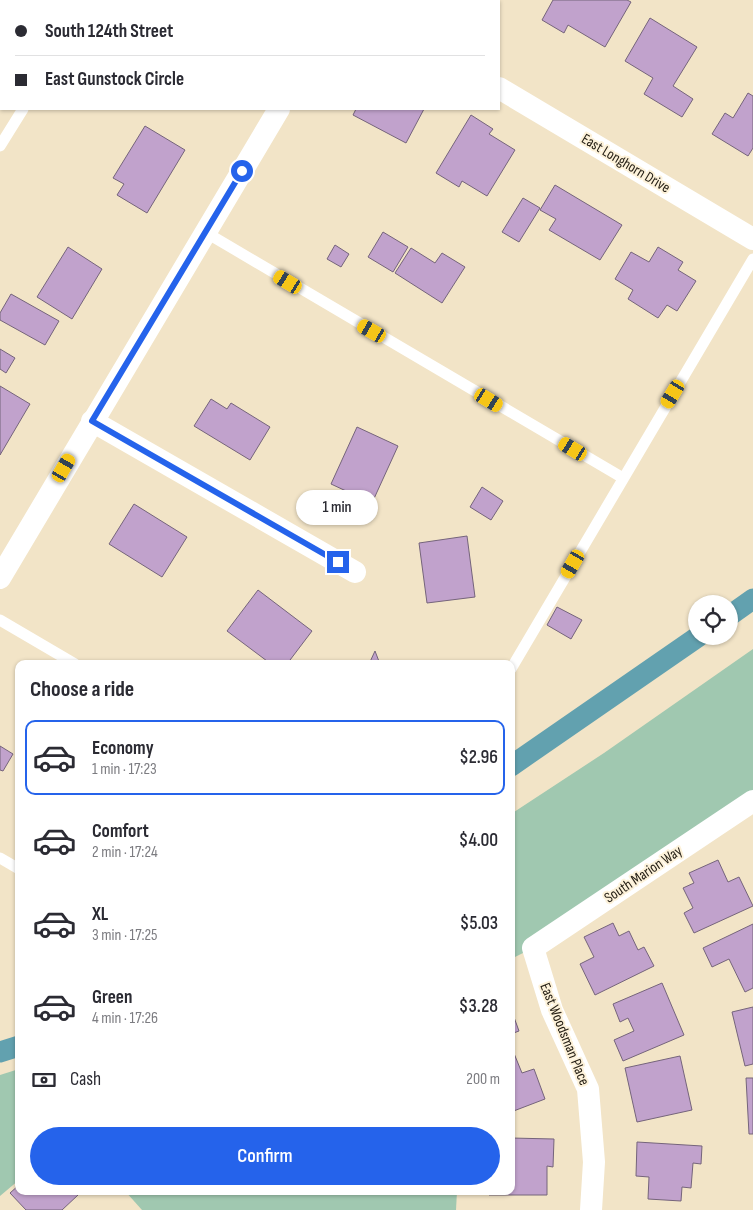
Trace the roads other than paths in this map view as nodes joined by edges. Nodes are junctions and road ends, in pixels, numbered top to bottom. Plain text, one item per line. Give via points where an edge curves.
1 (500, 89) edge
2 (21, 110) edge
3 (278, 110) edge
4 (0, 146) edge
5 (205, 232) junction
6 (753, 239) edge
7 (753, 258) edge
8 (92, 421) junction
9 (623, 478) junction
10 (354, 572) dead end
11 (0, 578) edge
12 (0, 620) edge
13 (68, 660) edge
14 (515, 662) edge
15 (753, 801) edge
16 (0, 858) edge
17 (15, 867) edge
18 (533, 948) joint
19 (591, 1210) edge

1 - 6 street, East Longhorn Drive
2 - 4 lane
3 - 5 street
5 - 8 street
5 - 9 lane
7 - 9 lane
8 - 10 street
8 - 11 street
9 - 14 lane
12 - 13 lane
15 - 18 street, South Marion Way
16 - 17 lane
18 - 19 street, East Woodsman Place via 552,1010 588,1089 594,1162

